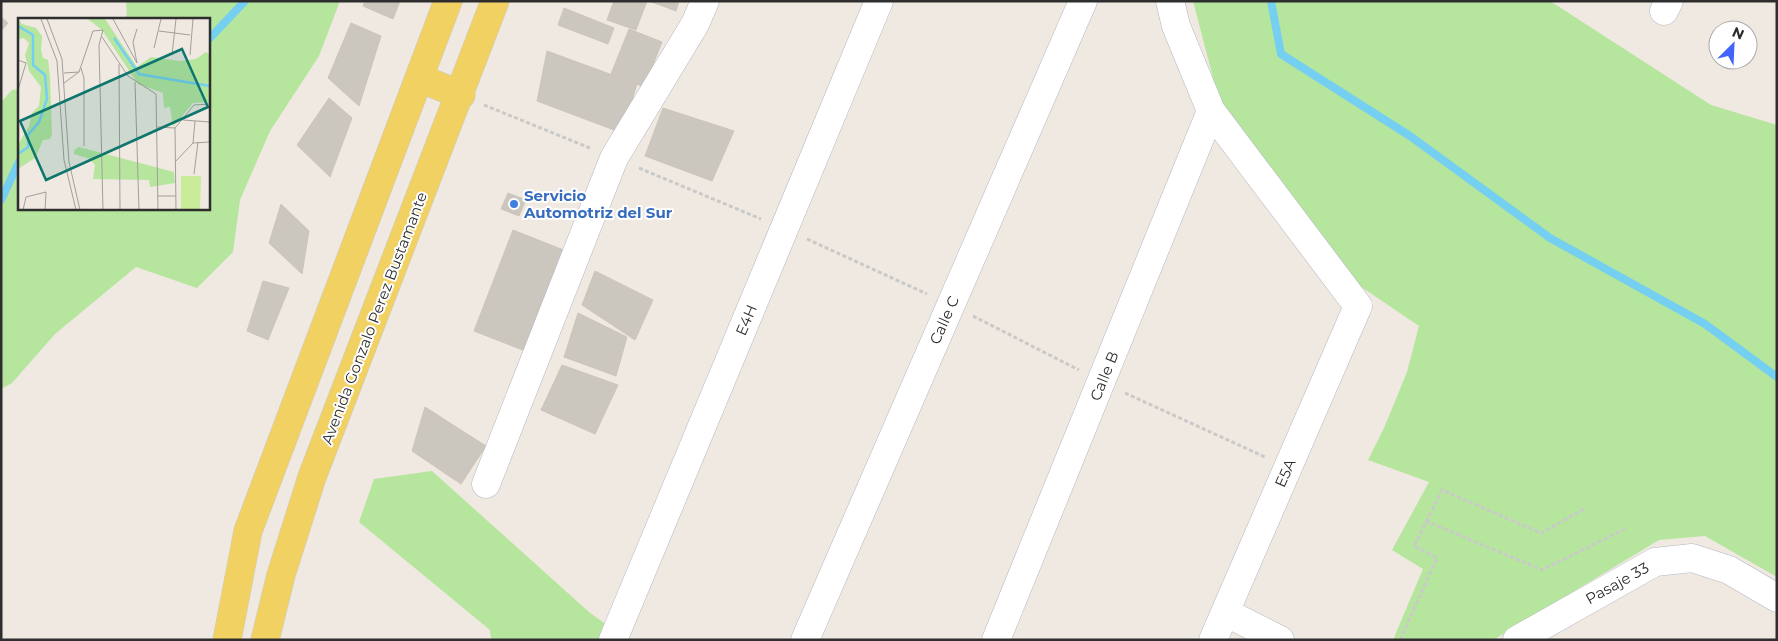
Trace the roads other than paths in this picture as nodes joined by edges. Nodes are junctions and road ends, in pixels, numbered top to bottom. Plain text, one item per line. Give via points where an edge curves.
1 (448, 1) edge
2 (495, 1) edge
3 (705, 1) edge
4 (879, 1) edge
5 (1083, 1) edge
6 (1170, 1) edge
7 (419, 78) junction
8 (461, 95) junction
9 (1211, 111) junction
10 (486, 484) dead end
11 (1777, 598) edge
12 (1225, 612) junction
13 (227, 640) edge
14 (265, 640) edge
15 (613, 640) edge
16 (805, 640) edge
17 (996, 640) edge
18 (1213, 640) edge
19 (1280, 640) edge
20 (1516, 640) edge

1 - 7 main road
2 - 8 main road, Avenida Gonzalo Perez Bustamante
3 - 10 street via 614,158
4 - 15 street, E4H
5 - 16 street, Calle C
6 - 9 street via 1176,26
7 - 8 main road
7 - 13 main road via 248,531
8 - 14 main road, Avenida Gonzalo Perez Bustamante via 312,477 281,575
9 - 12 street, E5A via 1358,306
9 - 17 street, Calle B
11 - 20 street, Pasaje 33 via 1729,570 1692,558 1655,562
12 - 18 street, E5A
12 - 19 street

